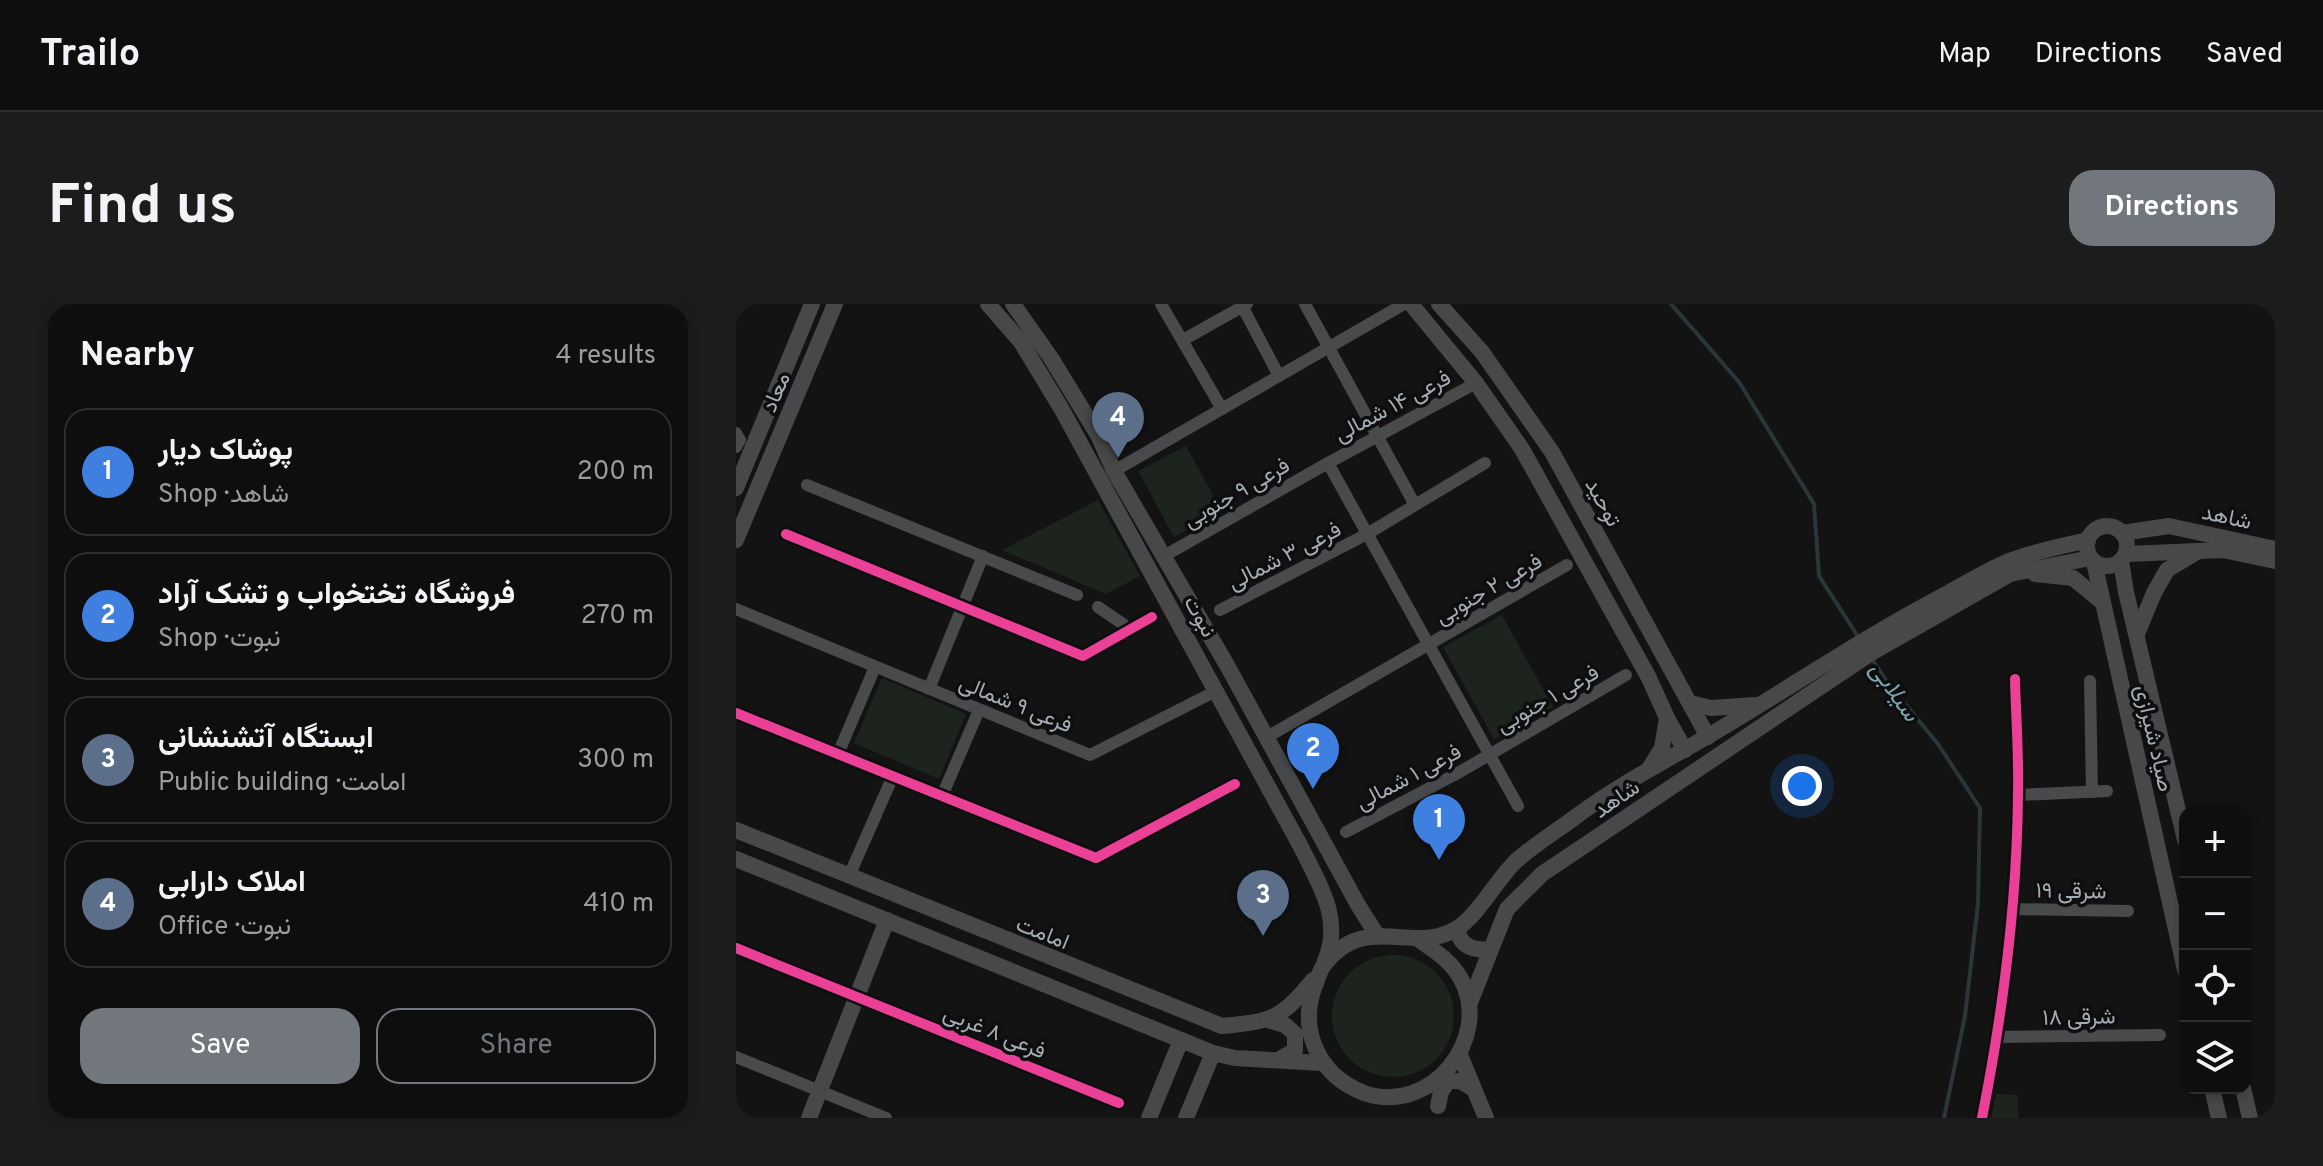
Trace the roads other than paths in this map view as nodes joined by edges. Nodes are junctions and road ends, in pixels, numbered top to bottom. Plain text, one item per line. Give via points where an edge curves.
1 (812, 304) edge
2 (835, 304) edge
3 (988, 304) edge
4 (1013, 304) edge
5 (1161, 304) edge
6 (1404, 304) edge
7 (1411, 304) edge
8 (1439, 304) edge
9 (1244, 305) edge
10 (1308, 309) edge
11 (1183, 340) junction
12 (1330, 347) junction
13 (1279, 376) junction
14 (1476, 383) junction
15 (1222, 409) junction
16 (736, 433) edge
17 (1378, 436) junction
18 (736, 447) edge
19 (1328, 463) junction
20 (1485, 463) dead end
21 (1114, 471) junction
22 (807, 485) dead end
23 (736, 488) edge
24 (1415, 505) junction
25 (741, 512) edge
26 (2122, 533) junction
27 (786, 534) dead end
28 (1367, 534) junction
29 (736, 540) edge
30 (2088, 540) junction
31 (2202, 549) junction
32 (2275, 549) edge
33 (983, 556) junction
34 (1164, 556) junction
35 (2124, 558) junction
36 (2092, 560) junction
37 (2275, 561) edge
38 (1567, 565) dead end
39 (2018, 572) junction
40 (1077, 595) dead end
41 (2101, 601) junction
42 (963, 607) junction
43 (1098, 607) dead end
44 (736, 609) edge
45 (1220, 610) dead end
46 (1152, 617) dead end
47 (1913, 620) junction
48 (1128, 631) junction
49 (2137, 634) junction
50 (1429, 645) junction
51 (875, 667) junction
52 (1836, 667) junction
53 (1626, 675) dead end
54 (2015, 679) dead end
55 (2090, 681) dead end
56 (929, 689) junction
57 (1216, 691) junction
58 (1690, 703) junction
59 (1761, 704) junction
60 (979, 710) junction
61 (736, 713) edge
62 (1667, 718) junction
63 (1267, 737) junction
64 (1708, 737) junction
65 (1685, 750) junction
66 (838, 754) junction
67 (1489, 755) junction
68 (1647, 772) junction
69 (893, 776) junction
70 (1235, 784) dead end
71 (2107, 791) dead end
72 (2092, 792) junction
73 (2018, 795) junction
74 (942, 796) junction
75 (1518, 806) dead end
76 (2179, 814) edge
77 (736, 830) edge
78 (1346, 832) dead end
79 (736, 859) edge
80 (849, 876) junction
81 (1358, 905) junction
82 (2012, 909) junction
83 (2128, 911) dead end
84 (1332, 914) junction
85 (887, 920) junction
86 (1458, 929) junction
87 (1377, 935) junction
88 (1419, 940) junction
89 (736, 948) edge
90 (1491, 949) junction
91 (2180, 950) edge
92 (1322, 968) junction
93 (856, 997) junction
94 (1469, 1005) junction
95 (1268, 1020) junction
96 (2160, 1035) dead end
97 (1998, 1037) junction
98 (1181, 1040) junction
99 (1213, 1053) junction
100 (1460, 1055) junction
101 (736, 1057) edge
102 (1280, 1059) junction
103 (1322, 1063) junction
104 (1423, 1089) junction
105 (1474, 1089) junction
106 (819, 1091) junction
107 (2213, 1094) edge
108 (2244, 1094) edge
109 (1119, 1103) dead end
110 (1444, 1112) edge
111 (809, 1118) edge
112 (886, 1118) edge
113 (1149, 1118) edge
114 (1186, 1118) edge
115 (1486, 1118) edge
116 (1982, 1118) edge
117 (2219, 1118) edge
118 (2250, 1118) edge

1 - 23 main road, معاد
2 - 25 main road, معاد
3 - 57 main road, نبوت via 1021,342 1061,408
4 - 21 main road, نبوت via 1090,422
5 - 11 street
6 - 12 street
7 - 14 main road, توحید
8 - 58 main road, توحید via 1482,352 1552,452
9 - 11 street
9 - 13 street
10 - 12 street
11 - 15 street
12 - 13 street
12 - 17 street
13 - 15 street
14 - 17 street, فرعی ۱۴ شمالی
14 - 62 main road, توحید via 1522,449
15 - 21 street
16 - 18 street
17 - 19 street, فرعی ۱۴ شمالی
17 - 24 street
19 - 28 street
19 - 34 street, فرعی ۹ جنوبی
20 - 24 street, فرعی ۳ شمالی
21 - 34 main road, نبوت
22 - 33 street
24 - 28 street, فرعی ۳ شمالی
25 - 29 main road, معاد
26 - 30 main road via 2102,527
26 - 32 main road, شاهد via 2169,526
26 - 35 main road via 2127,543
27 - 42 street
28 - 45 street, فرعی ۳ شمالی
28 - 50 street
30 - 36 main road
30 - 47 main road via 2011,560
31 - 35 main road, شاهد
31 - 37 main road, شاهد
31 - 49 main road via 2167,570
33 - 40 street
33 - 42 street
34 - 63 main road, نبوت
35 - 36 main road via 2109,567
35 - 49 main road, صیاد شیرازی
36 - 39 main road
36 - 41 main road, صیاد شیرازی
38 - 50 street, فرعی ۲ جنوبی
39 - 41 main road via 2073,578
39 - 47 main road
41 - 91 main road, صیاد شیرازی
42 - 48 street via 1083,656
42 - 56 street
43 - 48 street
44 - 51 street
46 - 48 street
47 - 52 main road
49 - 76 main road, صیاد شیرازی
50 - 63 street, فرعی ۲ جنوبی
50 - 67 street
51 - 56 street
51 - 66 street
52 - 59 main road, شاهد
52 - 90 main road, شاهد via 1542,874 1507,909
53 - 67 street, فرعی ۱ جنوبی
54 - 73 street
55 - 72 street
56 - 60 street, فرعی ۹ شمالی
57 - 60 street, فرعی ۹ شمالی via 1090,755
57 - 84 main road, نبوت
58 - 59 main road via 1711,708
58 - 64 main road, توحید
59 - 64 main road, شاهد
60 - 74 street
61 - 66 street
62 - 65 main road, توحید
62 - 68 main road via 1662,748
63 - 81 main road, نبوت
64 - 65 main road, شاهد
65 - 68 main road, شاهد
66 - 69 street
67 - 75 street
67 - 78 street, فرعی ۱ شمالی
68 - 86 main road, شاهد via 1591,805 1515,862
69 - 74 street
69 - 80 street
70 - 74 street via 1096,858
71 - 72 street
72 - 73 street
73 - 82 street
77 - 80 main road, امامت
79 - 85 main road
80 - 95 main road, امامت via 1222,1026
81 - 84 main road via 1348,918
81 - 87 main road, نبوت
82 - 83 street, ۱۹ شرقی
82 - 97 street
84 - 92 main road
85 - 93 main road
85 - 98 main road
86 - 88 main road
86 - 90 main road via 1467,947
87 - 88 main road
87 - 92 main road via 1338,951
88 - 94 main road via 1447,960 1462,981
89 - 93 street, فرعی ۸ غربی
90 - 94 main road, شاهد
92 - 95 main road, امامت via 1294,1003
92 - 103 main road via 1308,1011 1310,1037
93 - 106 main road
93 - 109 street, فرعی ۸ غربی
94 - 100 main road
95 - 102 main road via 1295,1034 1295,1050
96 - 97 street, ۱۸ شرقی
97 - 116 street
98 - 99 main road
98 - 113 main road
99 - 102 main road
99 - 114 main road
100 - 104 main road
100 - 105 main road
101 - 106 street
102 - 103 main road
103 - 104 main road via 1342,1082 1368,1094 1396,1096
104 - 110 main road
105 - 110 main road via 1448,1081 1441,1092
105 - 115 main road
106 - 111 main road
106 - 112 street
107 - 117 main road
108 - 118 main road

